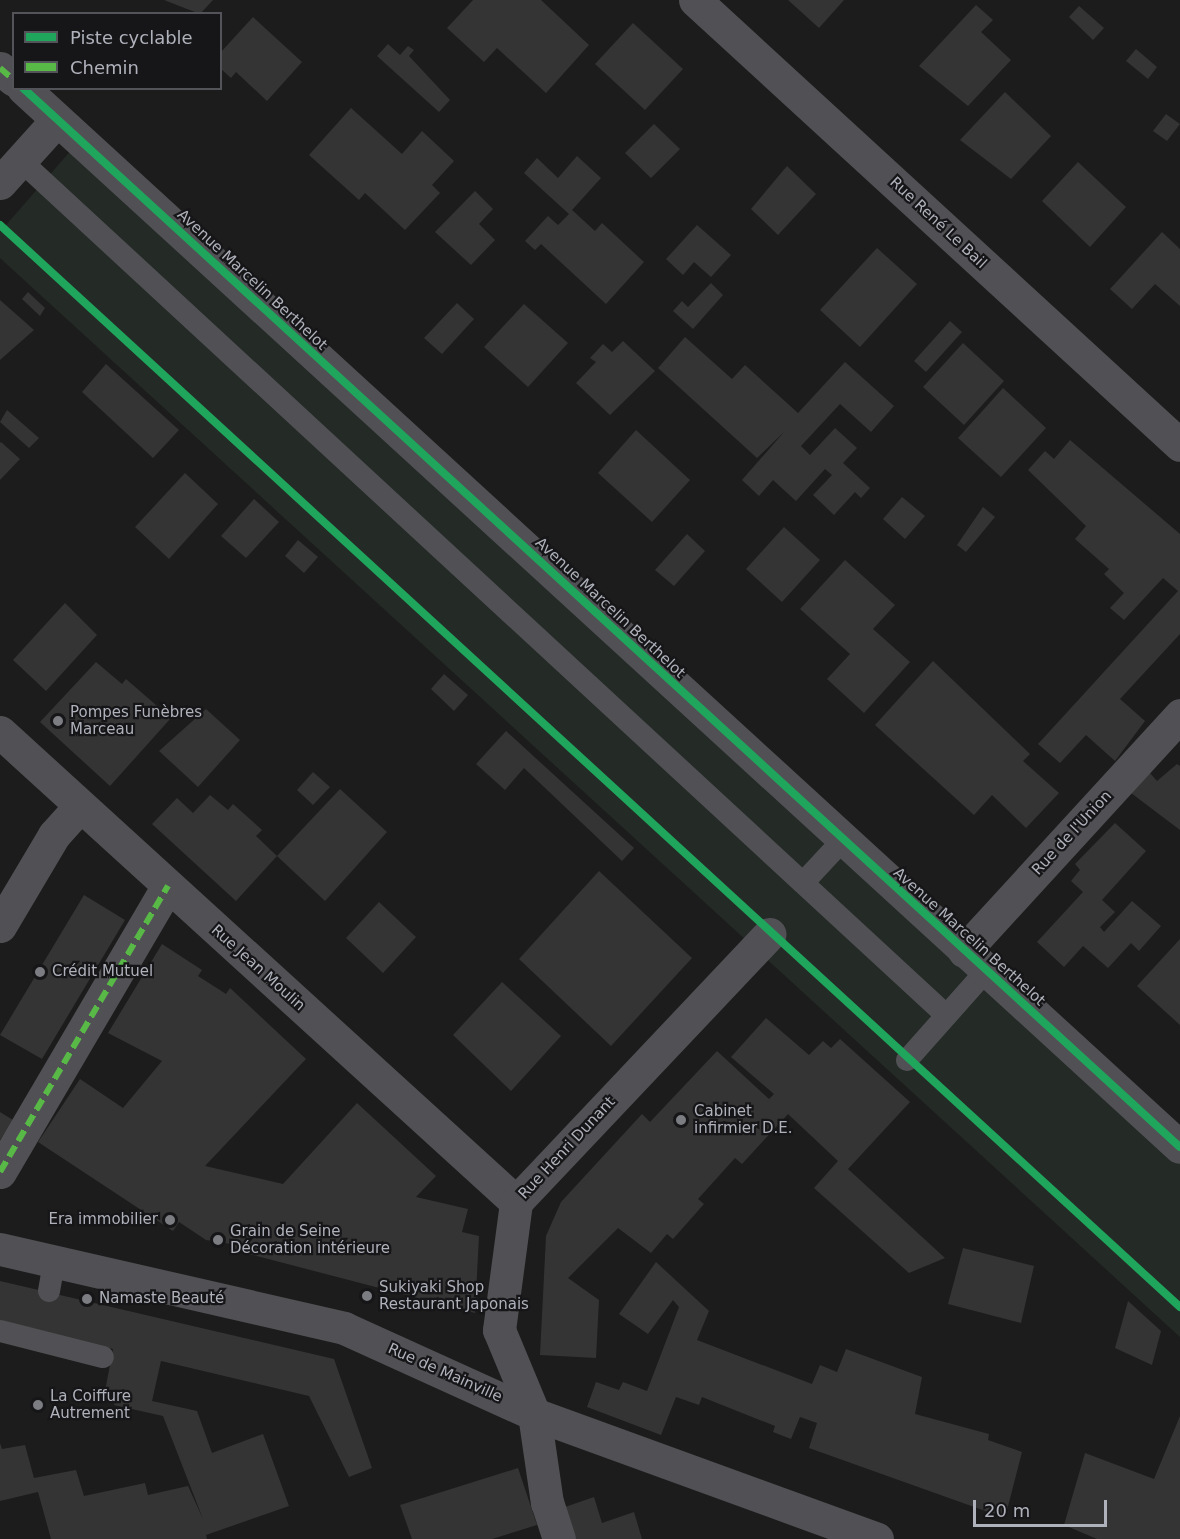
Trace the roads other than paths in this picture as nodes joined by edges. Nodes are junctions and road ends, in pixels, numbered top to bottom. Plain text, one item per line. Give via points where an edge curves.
1 (695, 0) edge
2 (0, 68) edge
3 (12, 78) edge
4 (25, 90) edge
5 (57, 120) junction
6 (10, 172) edge
7 (1180, 445) edge
8 (1180, 715) edge
9 (0, 732) edge
10 (80, 806) junction
11 (843, 840) junction
12 (803, 883) junction
13 (168, 886) junction
14 (0, 926) edge
15 (769, 934) dead end
16 (975, 961) junction
17 (946, 1016) junction
18 (907, 1060) dead end
19 (1180, 1148) edge
20 (0, 1172) edge
21 (516, 1202) junction
22 (0, 1249) edge
23 (0, 1331) edge
24 (103, 1357) dead end
25 (534, 1414) junction
26 (559, 1539) edge
27 (877, 1539) edge

1 - 7 street, Rue René Le Bail
2 - 3 street
4 - 5 street, Avenue Marcelin Berthelot
5 - 6 street
5 - 11 street, Avenue Marcelin Berthelot
6 - 12 lane
8 - 16 street, Rue de l'Union
9 - 10 street, Rue Jean Moulin
10 - 13 street, Rue Jean Moulin
10 - 14 street via 54,835
11 - 12 lane
11 - 16 street, Avenue Marcelin Berthelot
12 - 17 lane
13 - 20 street
13 - 21 street, Rue Jean Moulin
15 - 21 street, Rue Henri Dunant
16 - 17 lane
16 - 19 street, Avenue Marcelin Berthelot
17 - 18 lane
21 - 25 street, Rue Henri Dunant via 499,1330
22 - 25 street, Rue de Mainville via 52,1277 344,1328
23 - 24 lane via 40,1336
25 - 26 street, Rue Henri Dunant via 547,1503
25 - 27 street, Rue de Mainville

